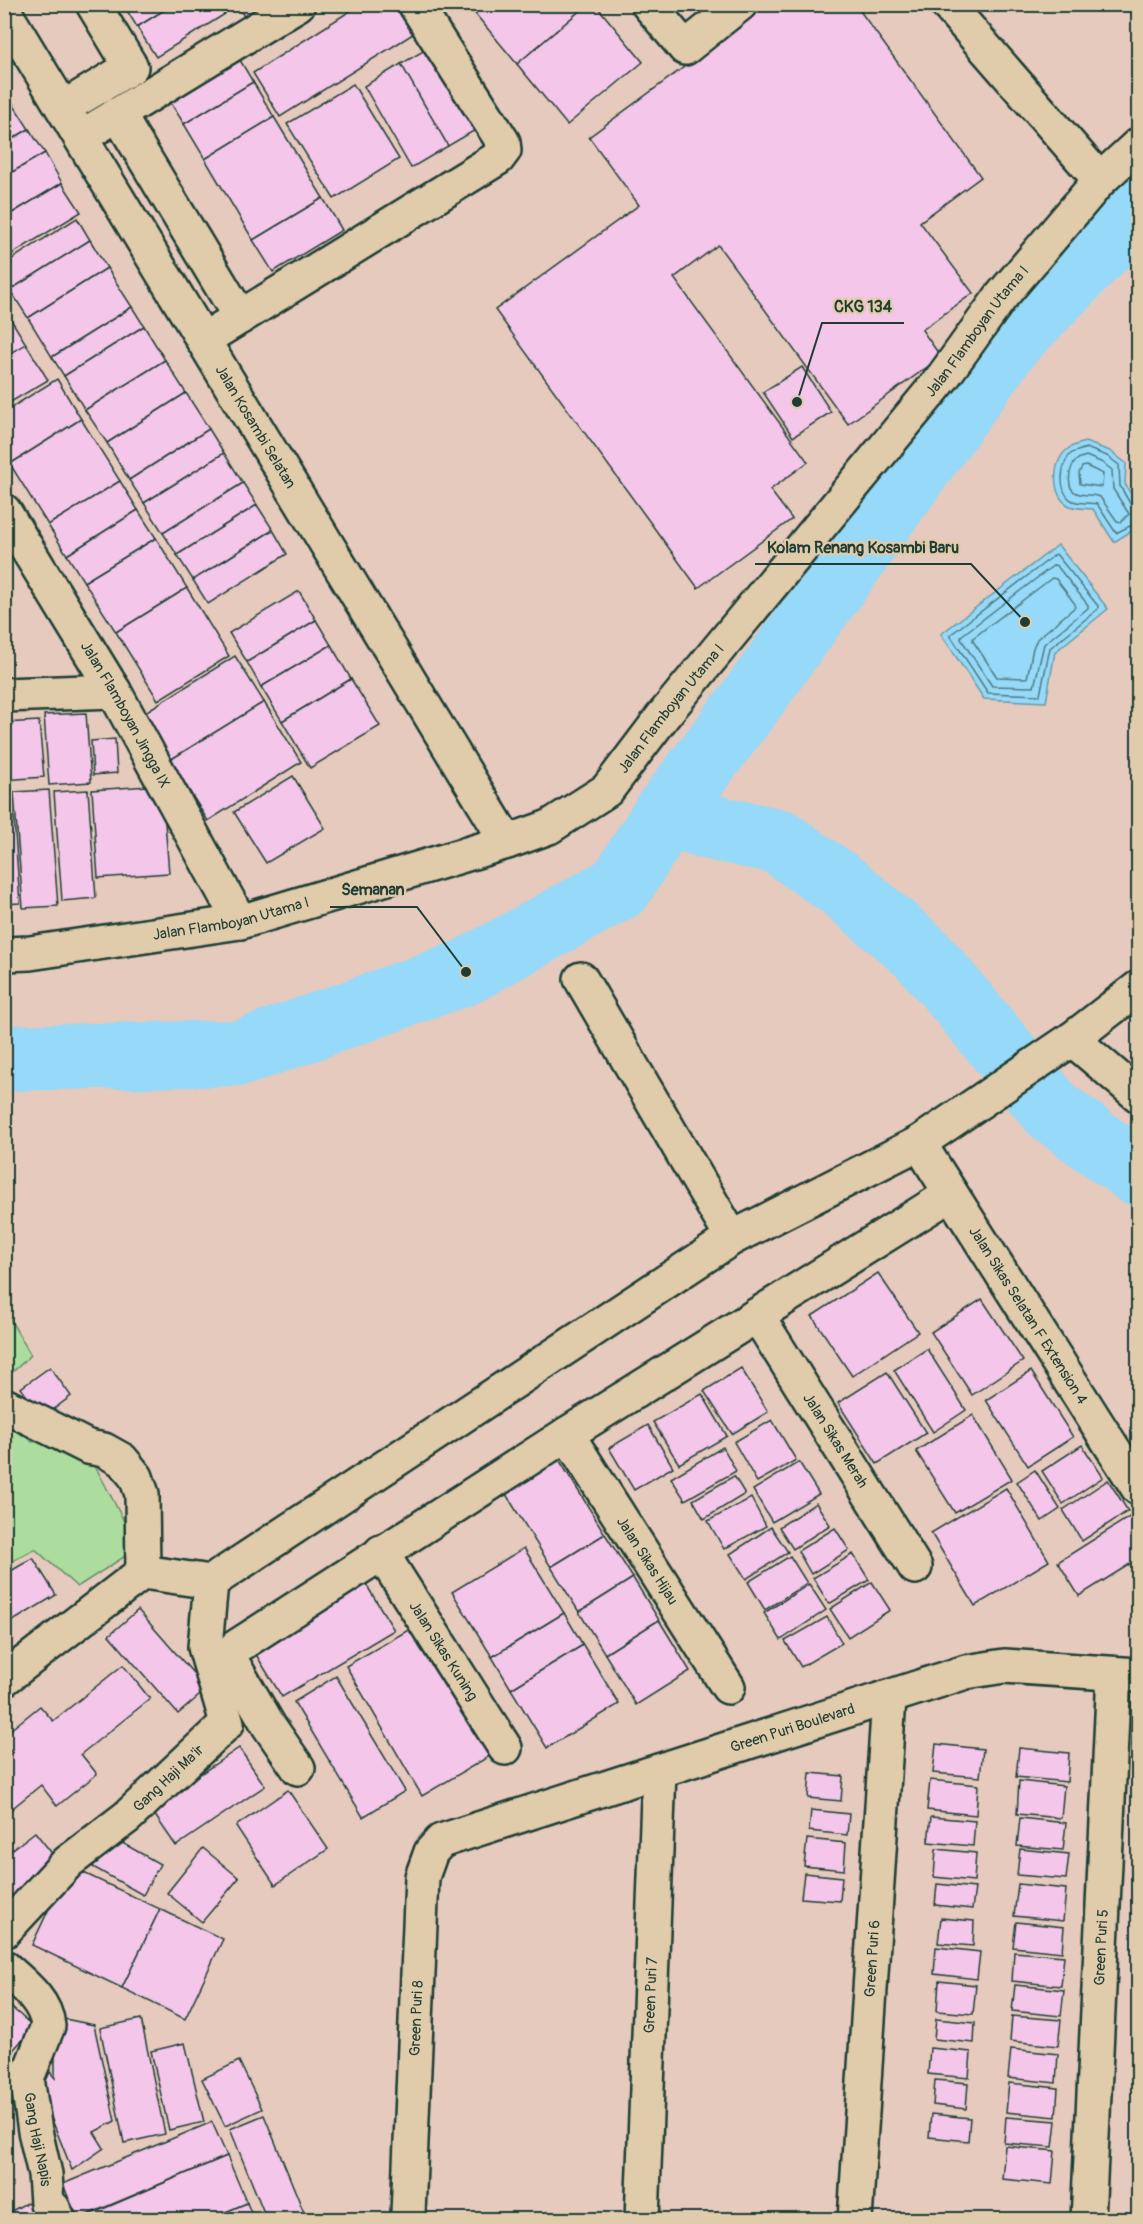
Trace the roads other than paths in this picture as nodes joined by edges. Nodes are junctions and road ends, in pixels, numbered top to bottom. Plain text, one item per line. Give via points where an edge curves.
1 (93, 4) edge
2 (298, 4) edge
3 (415, 4) edge
4 (648, 4) edge
5 (740, 4) edge
6 (947, 4) edge
7 (4, 11) edge
8 (63, 108) junction
9 (118, 114) junction
10 (81, 137) junction
11 (1138, 145) edge
12 (1100, 180) junction
13 (240, 317) junction
14 (203, 340) junction
15 (4, 511) edge
16 (114, 691) junction
17 (4, 695) edge
18 (507, 842) junction
19 (240, 922) junction
20 (4, 954) edge
21 (581, 979) dead end
22 (1138, 988) edge
23 (1062, 1045) junction
24 (1138, 1095) edge
25 (919, 1143) junction
26 (951, 1194) junction
27 (732, 1238) junction
28 (757, 1316) junction
29 (4, 1405) edge
30 (567, 1434) junction
31 (1138, 1488) edge
32 (381, 1552) junction
33 (915, 1567) dead end
34 (133, 1580) junction
35 (211, 1582) junction
36 (1126, 1675) edge
37 (4, 1679) edge
38 (729, 1687) dead end
39 (889, 1698) junction
40 (505, 1749) dead end
41 (298, 1768) dead end
42 (659, 1771) junction
43 (454, 1835) joint
44 (4, 1931) edge
45 (4, 1967) edge
46 (408, 2214) dead end
47 (58, 2220) edge
48 (642, 2220) edge
49 (855, 2220) edge
50 (1088, 2220) edge

1 - 8 street via 131,67
2 - 9 street
3 - 13 street via 503,142 504,150 498,158
4 - 5 street via 685,48
6 - 12 street
7 - 8 street, Jalan Kosambi Selatan
8 - 10 street, Jalan Kosambi Selatan
9 - 10 street
9 - 13 street
10 - 14 street, Jalan Kosambi Selatan
11 - 12 street, Jalan Flamboyan Utama I
12 - 18 street, Jalan Flamboyan Utama I via 1000,298 943,377 663,716 607,790 549,827
13 - 14 street
14 - 18 street, Jalan Kosambi Selatan
15 - 16 street, Jalan Flamboyan Jingga IX
16 - 17 street
16 - 19 street, Jalan Flamboyan Jingga IX
18 - 19 street, Jalan Flamboyan Utama I
19 - 20 street, Jalan Flamboyan Utama I
21 - 27 street
22 - 23 street
23 - 24 street
23 - 25 street
25 - 26 street, Jalan Sikas Selatan F Extension 4
25 - 27 street
26 - 28 street
26 - 31 street, Jalan Sikas Selatan F Extension 4
27 - 35 street
28 - 30 street
28 - 33 street, Jalan Sikas Merah
29 - 34 street via 88,1447 104,1450 122,1460 136,1477 142,1494
30 - 32 street
30 - 38 street, Jalan Sikas Hijau
32 - 40 street, Jalan Sikas Kuning
32 - 41 street via 230,1654 269,1726
34 - 35 street
34 - 37 street
35 - 44 street, Gang Haji Ma'ir via 205,1647 226,1723 127,1816 68,1862
36 - 39 street, Green Puri Boulevard via 1005,1666 966,1672
36 - 50 street, Green Puri 5
39 - 42 street, Green Puri Boulevard
39 - 49 street, Green Puri 6
42 - 43 street, Green Puri Boulevard
42 - 48 street, Green Puri 7
43 - 46 street, Green Puri 8 via 431,1852 422,1877
45 - 47 street, Gang Haji Napis via 33,1994 47,2018 48,2026 27,2078 47,2203

